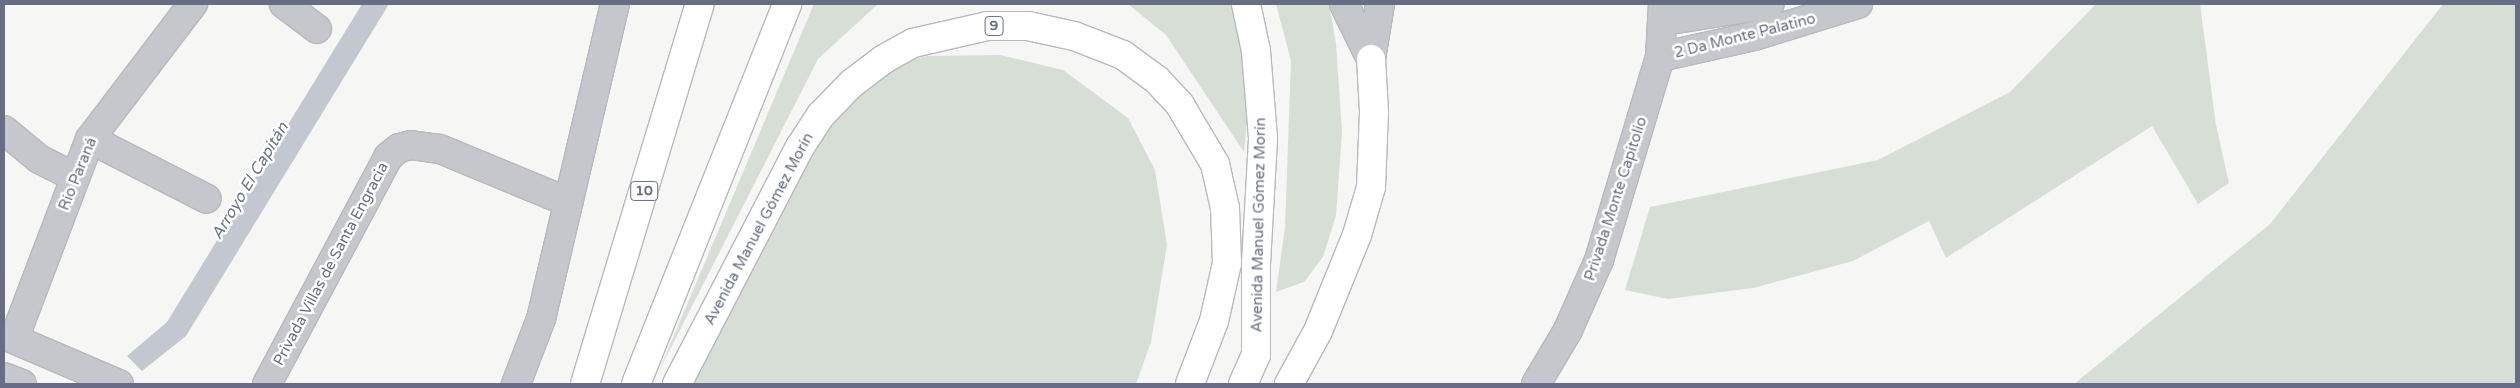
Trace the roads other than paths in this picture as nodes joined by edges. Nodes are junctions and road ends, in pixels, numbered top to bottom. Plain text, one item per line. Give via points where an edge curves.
1 (193, 4) edge
2 (284, 4) edge
3 (616, 4) edge
4 (700, 4) edge
5 (787, 4) edge
6 (1246, 4) edge
7 (1344, 4) edge
8 (1380, 4) edge
9 (1770, 4) edge
10 (1858, 4) edge
11 (1664, 13) edge
12 (317, 29) dead end
13 (1660, 56) junction
14 (1371, 59) junction
15 (4, 130) edge
16 (90, 138) junction
17 (75, 177) junction
18 (207, 199) dead end
19 (568, 202) junction
20 (9, 337) edge
21 (4, 377) edge
22 (22, 384) edge
23 (119, 384) edge
24 (267, 384) edge
25 (516, 384) edge
26 (585, 384) edge
27 (636, 384) edge
28 (677, 384) edge
29 (1190, 384) edge
30 (1243, 384) edge
31 (1289, 384) edge
32 (1536, 384) edge

1 - 16 street, Río Paraná
2 - 12 street
3 - 19 street
4 - 26 highway, 10
5 - 27 highway
6 - 30 highway, Avenida Manuel Gómez Morín via 1256,51 1263,138 1256,264 1256,355
7 - 14 street
8 - 14 street
9 - 11 street, 2 Da Monte Palatino
10 - 13 street, 2 Da Monte Palatino via 1828,16 1754,36
11 - 13 street, Privada Monte Capitolio
13 - 32 street, Privada Monte Capitolio via 1599,260 1568,330
14 - 31 highway via 1374,112 1371,187 1357,235 1318,331
15 - 17 street via 40,159
16 - 17 street, Río Paraná
16 - 18 street
17 - 20 street, Río Paraná
19 - 24 street, Privada Villas de Santa Engracia via 440,150 418,146 400,148 388,157
19 - 25 street via 541,319
20 - 23 street
21 - 22 street
28 - 29 highway, Avenida Manuel Gómez Morín / 9 via 800,147 821,115 852,84 884,59 913,43 987,26 1028,26 1074,36 1122,55 1157,80 1180,105 1215,164 1225,208 1227,263 1214,321

